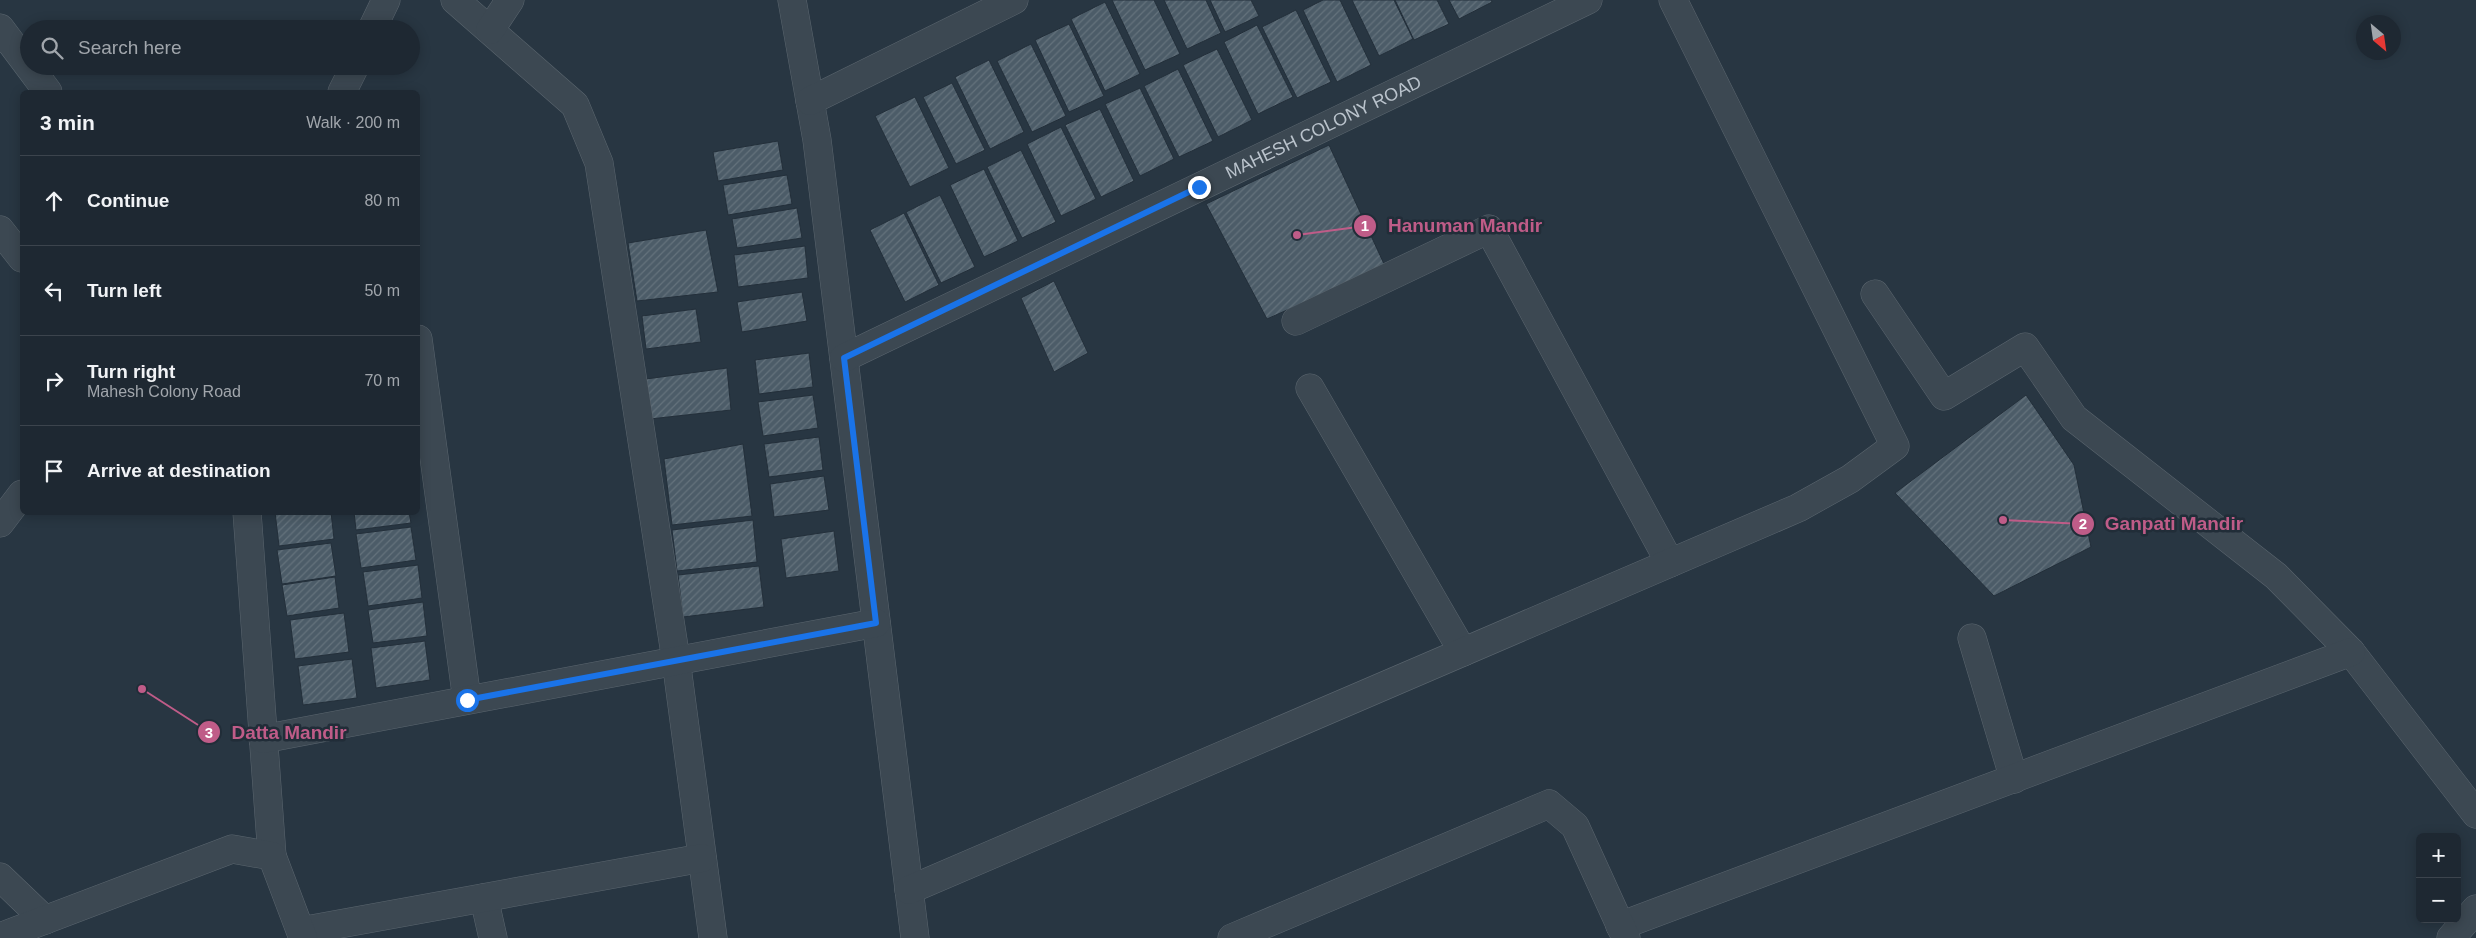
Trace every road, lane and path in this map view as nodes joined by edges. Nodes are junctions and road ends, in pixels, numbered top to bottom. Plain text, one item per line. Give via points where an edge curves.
1 (386, 0) edge
2 (455, 0) edge
3 (510, 0) edge
4 (792, 0) edge
5 (1014, 0) edge
6 (1588, 0) edge
7 (1673, 0) edge
8 (376, 20) edge
9 (0, 28) edge
10 (490, 30) junction
11 (20, 55) edge
12 (35, 75) edge
13 (350, 75) edge
14 (46, 90) edge
15 (343, 90) edge
16 (810, 102) junction
17 (0, 230) edge
18 (20, 255) edge
19 (1875, 294) dead end
20 (1296, 321) dead end
21 (420, 354) edge
22 (844, 358) junction
23 (1310, 388) dead end
24 (20, 497) edge
25 (247, 515) edge
26 (0, 523) edge
27 (1670, 563) junction
28 (876, 623) junction
29 (1972, 638) dead end
30 (1464, 652) junction
31 (2351, 652) junction
32 (676, 660) junction
33 (467, 700) junction
34 (263, 739) junction
35 (2014, 779) junction
36 (2476, 814) edge
37 (272, 856) junction
38 (702, 858) junction
39 (0, 877) edge
40 (909, 890) junction
41 (484, 898) junction
42 (2476, 909) edge
43 (45, 920) junction
44 (1623, 932) edge
45 (302, 935) edge
46 (0, 937) edge
47 (493, 938) edge
48 (713, 938) edge
49 (914, 938) edge
50 (1232, 938) edge
51 (2451, 938) edge

1 - 8 street
2 - 10 street
3 - 10 street
4 - 16 street
5 - 16 street
6 - 22 street, MAHESH COLONY ROAD
7 - 27 street via 1895,446 1850,479 1798,508
9 - 11 street
10 - 32 street via 575,105 599,163
12 - 14 street
13 - 15 street
16 - 22 street
17 - 18 street
19 - 31 street via 1944,396 2025,347 2074,418 2276,576
20 - 27 street via 1489,229
21 - 33 street
22 - 28 street
23 - 30 street
24 - 26 street
25 - 34 street
27 - 30 street
28 - 32 street
28 - 40 street
29 - 35 street
30 - 40 street
31 - 35 street
31 - 36 street
32 - 33 street
32 - 38 street
33 - 34 street
34 - 37 street
35 - 44 street
37 - 43 street via 232,850
37 - 45 street
38 - 41 street
38 - 48 street
39 - 43 street
40 - 49 street
41 - 45 street
41 - 47 street
42 - 51 street
43 - 46 street
44 - 50 street via 1575,826 1549,804

